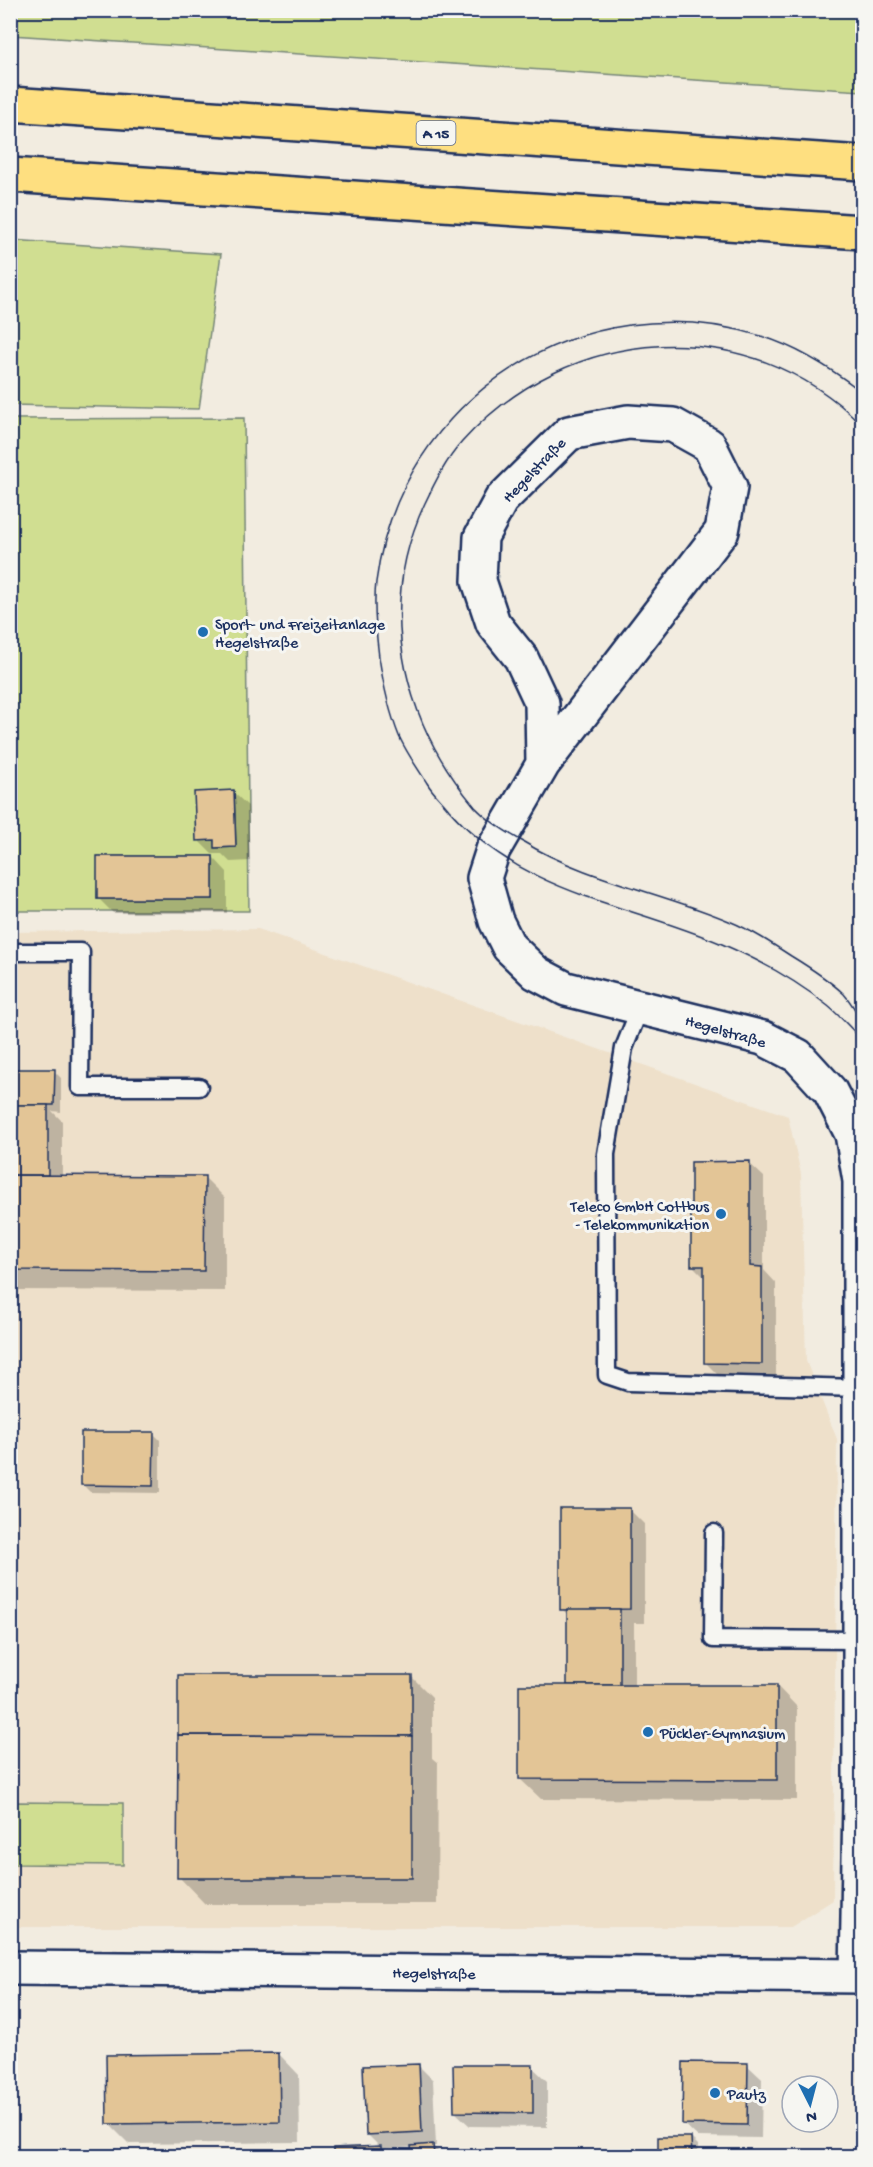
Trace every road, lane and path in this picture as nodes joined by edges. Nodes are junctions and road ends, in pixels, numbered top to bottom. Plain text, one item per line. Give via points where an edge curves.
1 (10, 104) edge
2 (862, 163) edge
3 (10, 175) edge
4 (862, 232) edge
5 (543, 764) junction
6 (10, 952) edge
7 (640, 1008) junction
8 (199, 1087) dead end
9 (860, 1388) junction
10 (861, 1427) edge
11 (714, 1533) dead end
12 (860, 1640) junction
13 (861, 1798) edge
14 (10, 1968) edge
15 (860, 1976) edge

1 - 2 highway, A 15
3 - 4 highway
5 - 5 street, Hegelstraße via 722,531 730,487 709,445 673,425 628,422 569,433 501,500 480,537 479,581 493,623 521,658 542,703
5 - 7 street, Hegelstraße via 493,850 484,878 496,921 509,947 536,973 566,989
6 - 8 lane via 81,952 80,1087
7 - 9 street, Hegelstraße via 763,1038 798,1056 830,1091 852,1134 860,1181
7 - 9 lane via 624,1048 606,1154 607,1375 628,1382
9 - 10 street, Hegelstraße
10 - 12 street, Hegelstraße
11 - 12 lane via 713,1640
12 - 13 street, Hegelstraße
13 - 15 street, Hegelstraße
14 - 15 street, Hegelstraße

